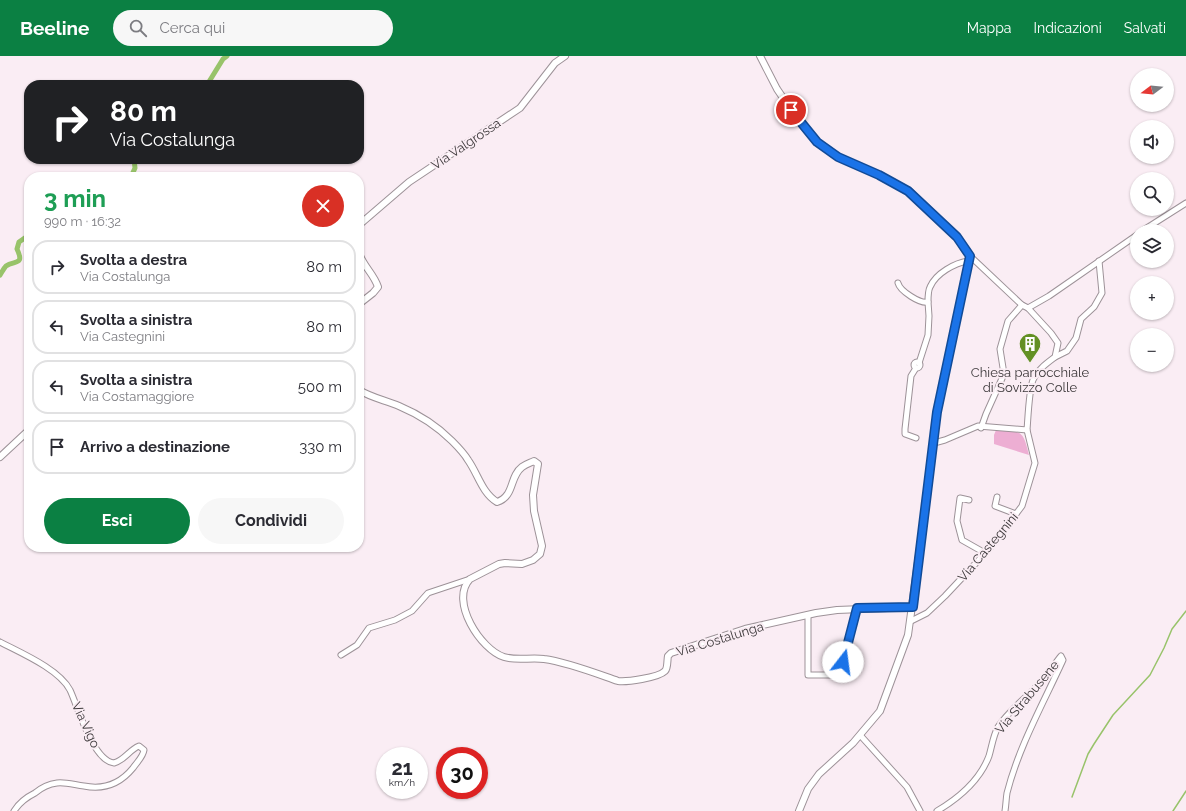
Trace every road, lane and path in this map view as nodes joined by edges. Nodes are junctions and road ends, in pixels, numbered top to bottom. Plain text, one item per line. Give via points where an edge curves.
1 (565, 56) edge
2 (760, 56) edge
3 (1186, 203) edge
4 (364, 221) edge
5 (1153, 224) edge
6 (1130, 240) edge
7 (969, 259) junction
8 (1099, 261) junction
9 (364, 264) edge
10 (898, 283) dead end
11 (364, 300) edge
12 (928, 302) junction
13 (1022, 305) junction
14 (1028, 308) junction
15 (1055, 357) junction
16 (364, 393) edge
17 (981, 427) junction
18 (1027, 430) junction
19 (24, 435) edge
20 (916, 438) dead end
21 (934, 443) junction
22 (0, 457) edge
23 (997, 497) dead end
24 (969, 500) dead end
25 (1016, 514) junction
26 (985, 553) junction
27 (470, 580) junction
28 (913, 607) junction
29 (857, 608) junction
30 (808, 615) junction
31 (911, 621) junction
32 (0, 642) edge
33 (341, 655) dead end
34 (860, 735) junction
35 (14, 811) edge
36 (799, 811) edge
37 (920, 811) edge
38 (937, 811) edge
39 (1005, 811) edge

1 - 4 street, Via Valgrossa via 555,63 520,108 409,182
2 - 7 street via 777,89 817,142 838,157 908,191 957,237
3 - 5 street
6 - 8 street
7 - 12 street via 959,262 939,276 930,287
7 - 13 street
7 - 21 street via 937,412
8 - 14 street
8 - 15 street, Via Castegnini via 1102,293 1094,307 1081,319 1076,338 1067,351
9 - 11 street via 375,278 378,287
10 - 12 street via 902,289 922,303
12 - 20 street via 928,335 911,376 904,429 905,434
13 - 14 street
13 - 17 street via 1008,321 1000,349 1004,374
14 - 15 street via 1058,344
15 - 18 street, Via Castegnini via 1033,380
16 - 27 street via 398,406 435,426 468,459 490,498 497,502 508,496 522,467 534,461 538,464 533,495 542,546 540,554 522,564 499,564
17 - 18 street
17 - 21 street
18 - 25 street, Via Castegnini via 1033,464 1022,506
19 - 22 street
21 - 28 street
23 - 25 street via 995,506
24 - 26 street via 960,498 956,521 962,540
25 - 26 street, Via Castegnini
26 - 31 street, Via Castegnini via 927,613
27 - 30 street, Via Costalunga via 467,582 464,598 466,616 478,635 495,652 508,658 552,660 623,682 664,672 671,653 745,629
27 - 33 street via 428,593 412,611 369,628 357,645
28 - 29 street, Via Costalunga
28 - 31 street
29 - 30 street, Via Costalunga
29 - 30 street via 840,675 808,675
31 - 34 street via 880,711
32 - 35 street, Via Vigo via 57,674 66,683 91,739 105,760 110,763 118,762 132,749 139,746 144,750 125,776 111,786 96,788 56,783 30,795
34 - 36 street via 819,774 808,789
34 - 37 street via 907,787
38 - 39 street, Via Strabusene via 964,792 978,775 989,756 998,726 1052,670 1062,656 1063,660 1017,761 1007,794

